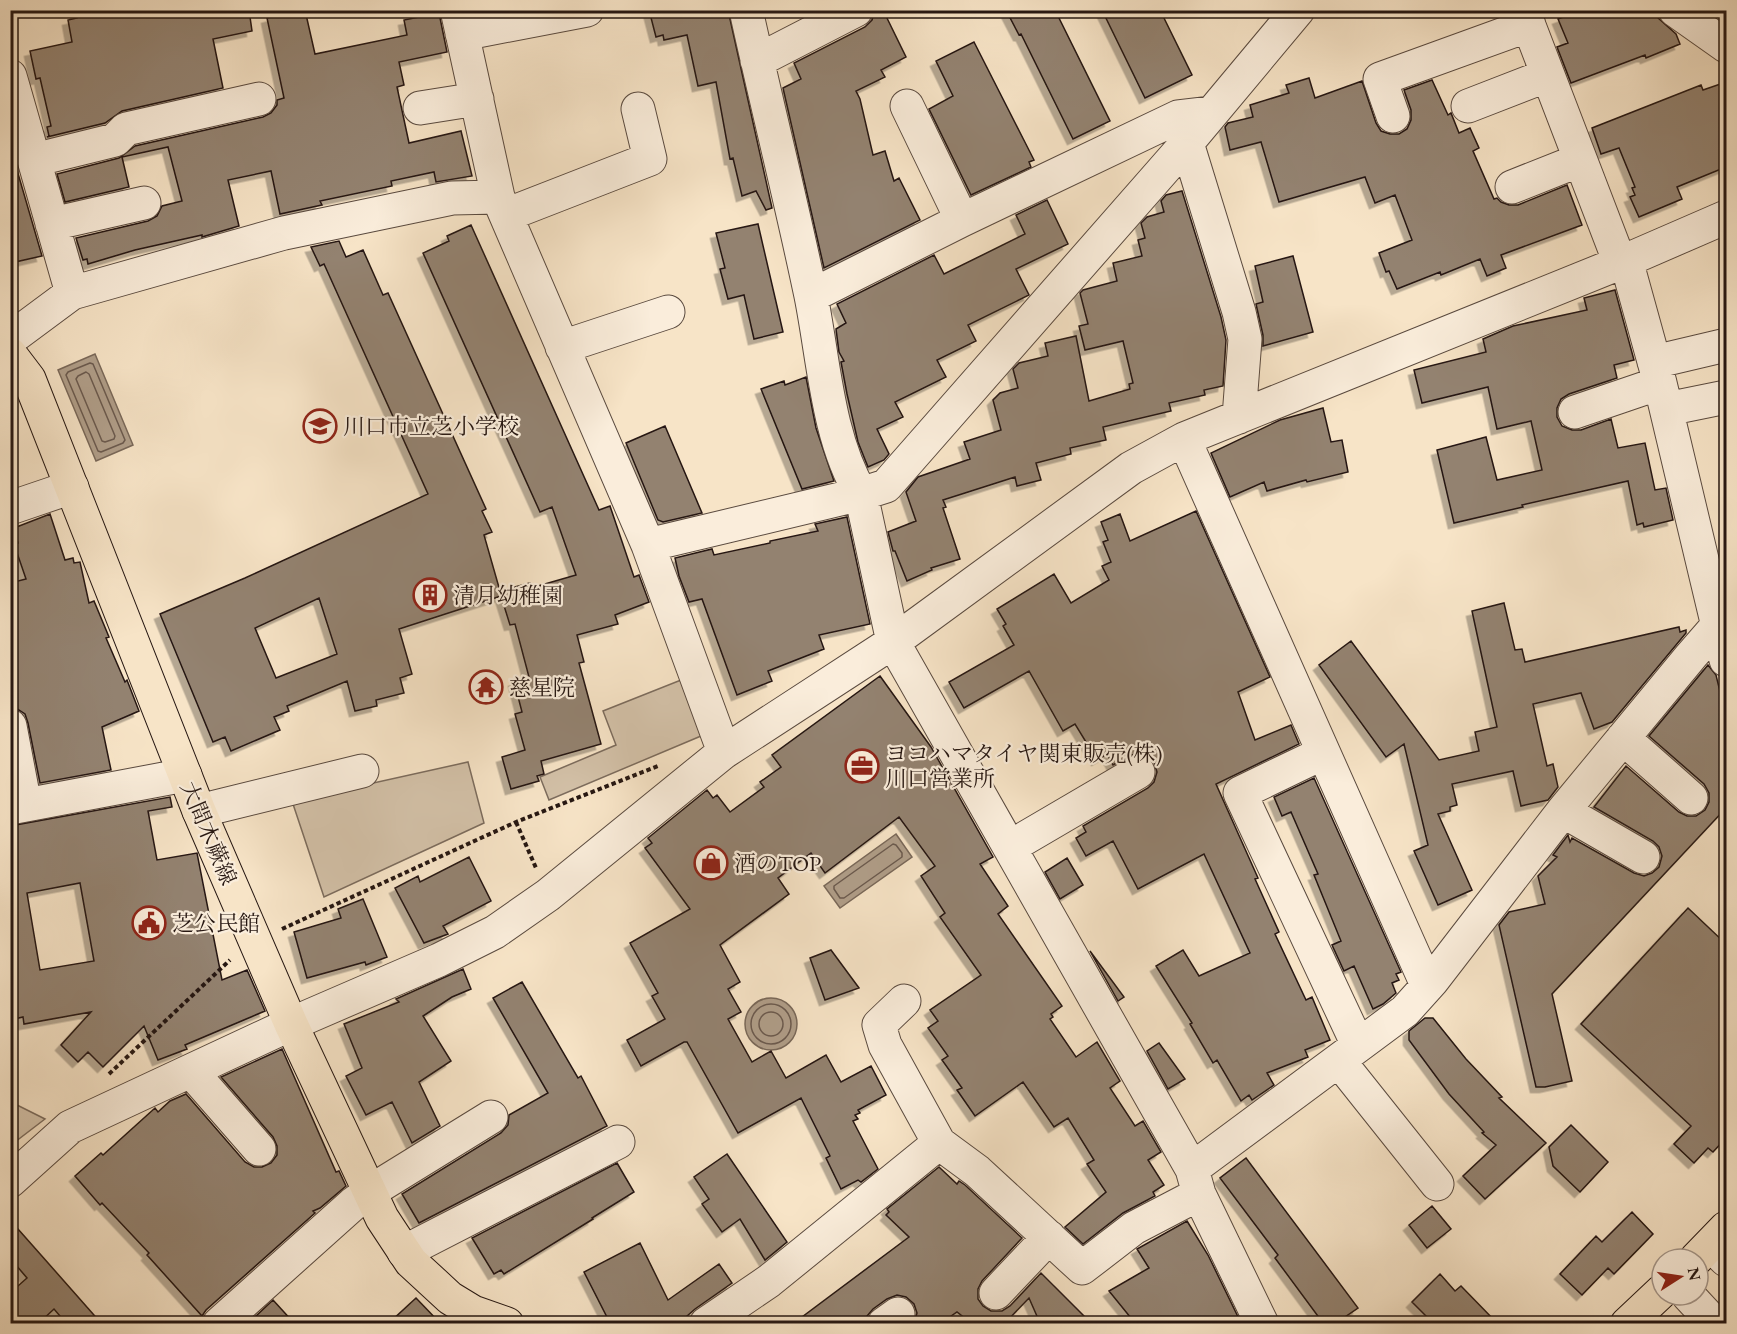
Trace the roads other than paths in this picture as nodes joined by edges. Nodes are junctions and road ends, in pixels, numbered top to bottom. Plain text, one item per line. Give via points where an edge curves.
1 (587, 10) edge
2 (746, 10) edge
3 (856, 10) edge
4 (1298, 10) edge
5 (1680, 12) edge
6 (1526, 18) edge
7 (459, 22) edge
8 (1726, 46) edge
9 (757, 61) junction
10 (1548, 75) junction
11 (10, 76) edge
12 (258, 99) dead end
13 (477, 99) junction
14 (907, 106) dead end
15 (1468, 106) dead end
16 (420, 108) dead end
17 (638, 109) dead end
18 (1212, 112) junction
19 (1393, 116) dead end
20 (1187, 144) junction
21 (24, 145) edge
22 (1580, 160) junction
23 (1512, 187) dead end
24 (144, 203) dead end
25 (502, 206) junction
26 (1726, 217) edge
27 (962, 220) junction
28 (52, 224) junction
29 (1623, 261) junction
30 (72, 293) junction
31 (811, 296) junction
32 (668, 312) dead end
33 (10, 339) edge
34 (1726, 345) edge
35 (562, 347) junction
36 (10, 354) edge
37 (1660, 385) junction
38 (1726, 397) edge
39 (1575, 412) dead end
40 (1239, 417) junction
41 (1184, 439) junction
42 (72, 487) junction
43 (861, 494) junction
44 (10, 508) edge
45 (648, 545) junction
46 (1718, 625) junction
47 (893, 642) junction
48 (1726, 660) edge
49 (10, 726) edge
50 (1623, 738) junction
51 (724, 752) junction
52 (1323, 753) junction
53 (362, 771) dead end
54 (1138, 772) dead end
55 (185, 775) junction
56 (1691, 798) dead end
57 (18, 806) edge
58 (199, 811) junction
59 (1563, 811) junction
60 (1010, 847) junction
61 (1643, 857) dead end
62 (1427, 985) junction
63 (904, 1001) dead end
64 (291, 1024) junction
65 (1348, 1053) junction
66 (190, 1071) junction
67 (491, 1117) dead end
68 (618, 1142) dead end
69 (939, 1143) junction
70 (259, 1149) dead end
71 (10, 1181) edge
72 (1196, 1182) junction
73 (1437, 1184) dead end
74 (371, 1191) junction
75 (1049, 1237) junction
76 (404, 1252) junction
77 (996, 1293) dead end
78 (1650, 1302) edge
79 (1700, 1307) edge
80 (219, 1323) edge
81 (507, 1323) edge
82 (705, 1323) edge
83 (1263, 1323) edge
84 (1627, 1323) edge
85 (1715, 1323) edge

1 - 7 street
2 - 9 street
3 - 9 street
4 - 18 street
5 - 8 street
6 - 10 street
6 - 19 street via 1380,79
7 - 13 street
9 - 31 street
10 - 15 street
10 - 22 street
11 - 21 street
12 - 21 street via 126,129 115,140
13 - 16 street
13 - 25 street
14 - 27 street
17 - 25 street via 650,159
18 - 20 street
18 - 27 street via 1178,117
20 - 40 street via 1245,339
20 - 43 street via 886,486
21 - 28 street
22 - 23 street
22 - 29 street
24 - 28 street
25 - 30 street via 452,198 284,233
25 - 35 street
26 - 29 street
27 - 31 street
28 - 30 street
29 - 37 street
29 - 40 street
30 - 33 street
31 - 43 street via 838,441 849,474
32 - 35 street
34 - 37 street
35 - 45 street
36 - 42 main road, 大間木蕨線 via 29,379
37 - 38 street
37 - 39 street
37 - 46 street
40 - 41 street
41 - 47 street via 1131,468
41 - 52 street
42 - 44 street
42 - 55 main road, 大間木蕨線
43 - 45 street
43 - 47 street
45 - 51 street
46 - 48 street
46 - 50 street
47 - 51 street
47 - 60 street
49 - 57 street
50 - 56 street
50 - 59 street
51 - 64 street via 548,896 495,932
52 - 62 street
52 - 65 street via 1240,793
53 - 58 street
54 - 60 street
55 - 57 street
55 - 58 main road, 大間木蕨線
58 - 64 main road, 大間木蕨線
59 - 61 street
59 - 62 street
60 - 72 street
62 - 65 street via 1405,1011
63 - 69 street via 879,1025 885,1045
64 - 66 street
64 - 74 main road, 大間木蕨線
65 - 72 street
65 - 73 street
66 - 70 street
66 - 71 street via 70,1127
67 - 74 street
68 - 76 street
69 - 75 street via 977,1171
69 - 82 street via 769,1281
72 - 75 street via 1082,1268
72 - 83 street
74 - 76 main road, 大間木蕨線 via 382,1218
74 - 80 street
75 - 77 street
76 - 81 main road, 大間木蕨線 via 450,1298 473,1312
78 - 84 main road
79 - 85 street

